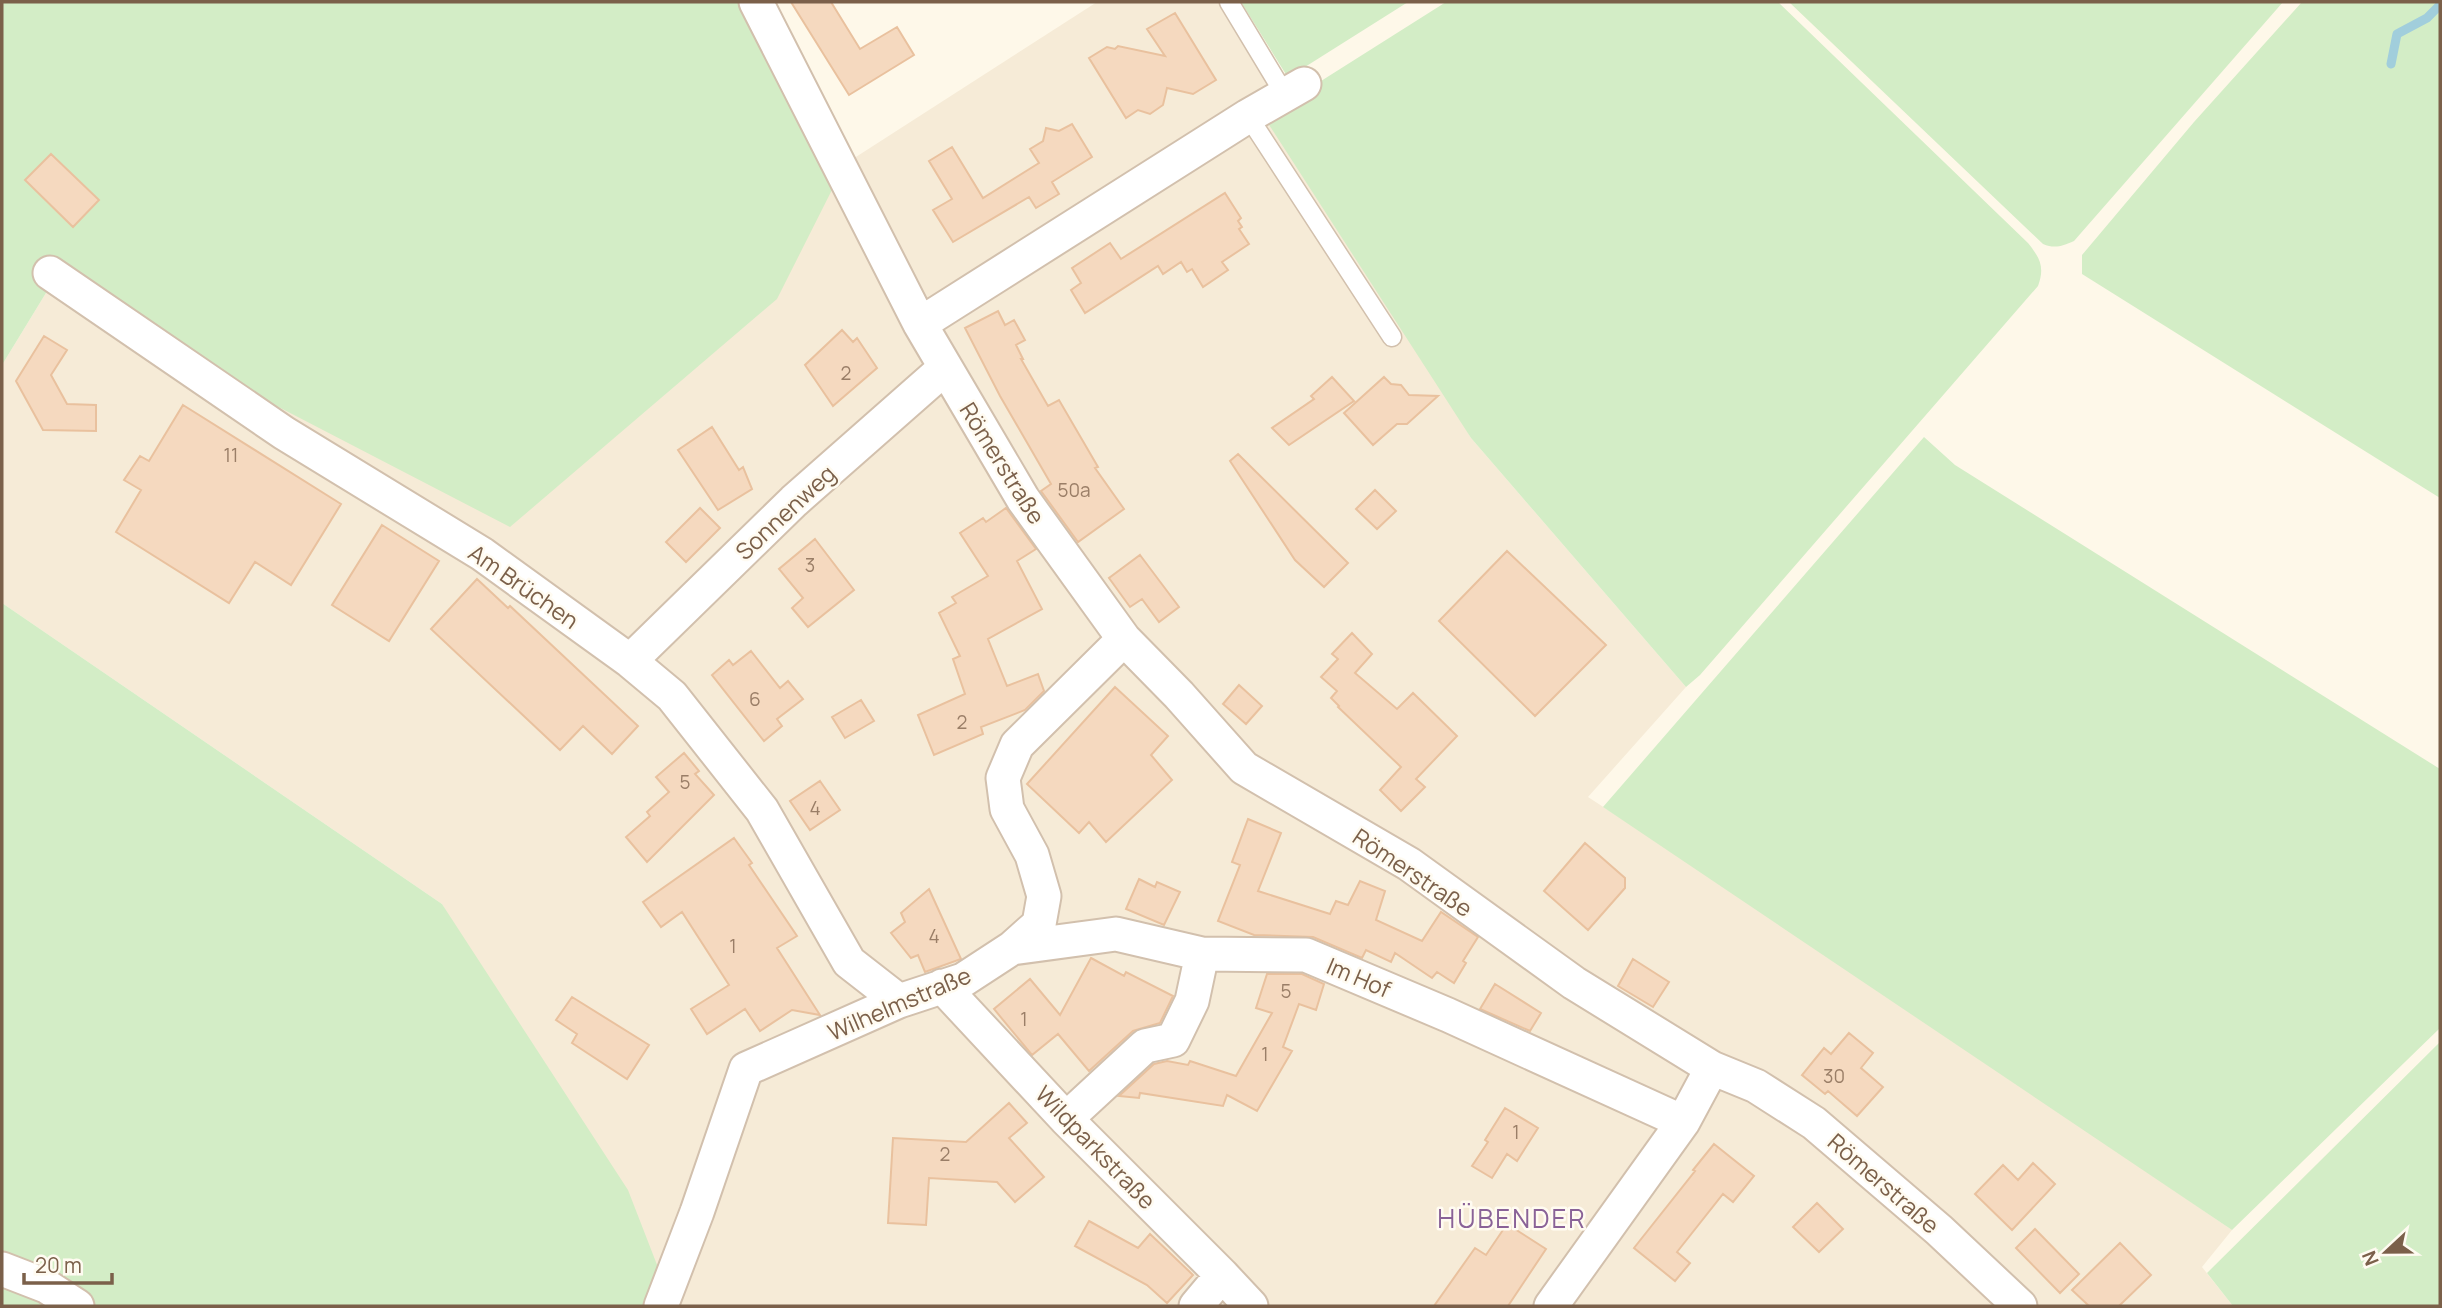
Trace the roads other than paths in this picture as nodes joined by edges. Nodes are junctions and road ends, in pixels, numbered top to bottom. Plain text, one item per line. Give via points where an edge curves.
1 (756, 2) edge
2 (1229, 2) edge
3 (1294, 90) joint
4 (1248, 116) junction
5 (50, 273) dead end
6 (920, 324) junction
7 (1392, 337) dead end
8 (945, 368) junction
9 (1124, 639) junction
10 (630, 661) junction
11 (1012, 948) junction
12 (1202, 954) junction
13 (942, 986) junction
14 (899, 1001) junction
15 (1712, 1068) junction
16 (1066, 1119) junction
17 (1683, 1122) junction
18 (2, 1269) edge
19 (1222, 1275) junction
20 (77, 1306) edge
21 (661, 1306) edge
22 (1196, 1306) edge
23 (1251, 1306) edge
24 (1551, 1306) edge
25 (2020, 1306) edge

1 - 6 street, Römerstraße
2 - 3 lane
3 - 4 street
4 - 6 street
4 - 7 lane
5 - 10 street, Am Brüchen via 284,433 482,554
6 - 8 street, Römerstraße
8 - 9 street, Römerstraße via 1023,499
8 - 10 street, Sonnenweg via 794,501
9 - 11 street, Wilhelmstraße via 1017,745 1003,778 1007,809 1032,855 1044,896 1039,924
9 - 15 street, Römerstraße via 1244,768 1409,864 1574,983
10 - 14 street, Am Brüchen via 672,696 762,810 849,962
11 - 12 street, Im Hof via 1116,934
11 - 13 street, Wilhelmstraße via 964,981
12 - 16 street via 1192,1001 1173,1040 1145,1046
12 - 17 street, Im Hof via 1306,955
13 - 14 street, Wilhelmstraße
13 - 16 street, Wildparkstraße
14 - 21 street, Wilhelmstraße via 746,1069
15 - 17 street
15 - 25 street, Römerstraße via 1756,1086 1814,1123
16 - 19 street, Wildparkstraße
17 - 24 street
18 - 20 street via 46,1286
19 - 22 street
19 - 23 street, Wildparkstraße

